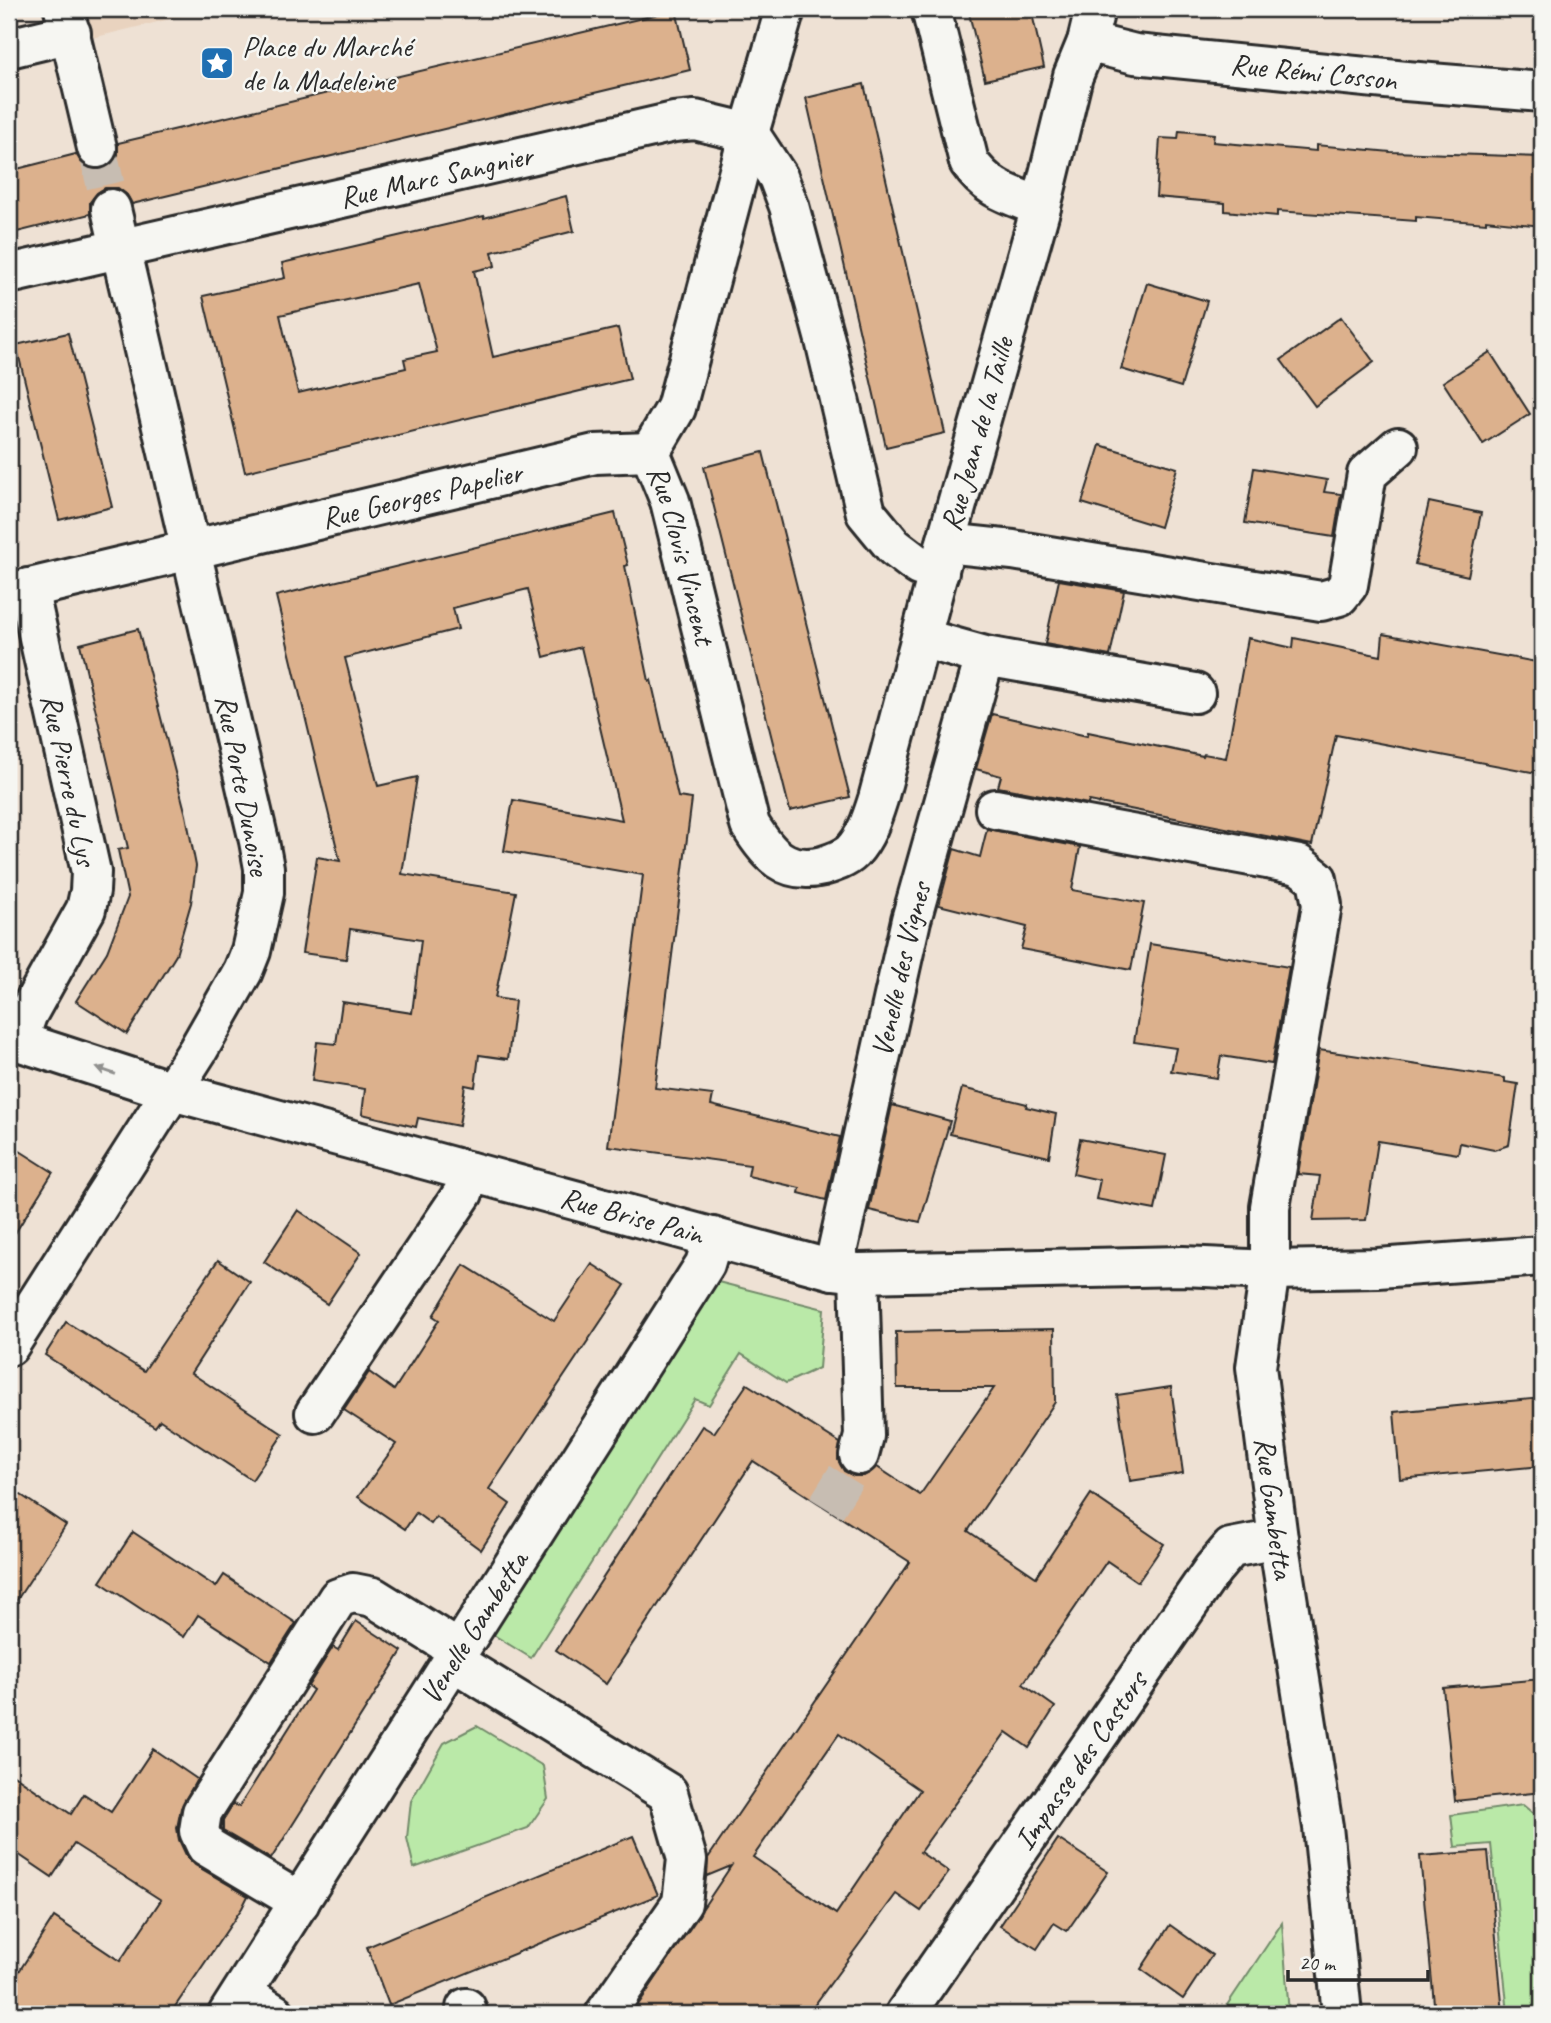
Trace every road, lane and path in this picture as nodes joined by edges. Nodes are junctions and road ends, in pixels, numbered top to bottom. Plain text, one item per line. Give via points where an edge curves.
1 (785, 9) edge
2 (931, 9) edge
3 (68, 21) edge
4 (1091, 25) edge
5 (9, 48) edge
6 (1542, 92) edge
7 (749, 134) junction
8 (97, 148) tunnel mouth
9 (1041, 207) junction
10 (111, 209) tunnel mouth
11 (121, 250) junction
12 (9, 274) edge
13 (1398, 447) dead end
14 (650, 452) junction
15 (192, 549) junction
16 (942, 557) junction
17 (18, 590) edge
18 (921, 638) junction
19 (981, 671) dead end
20 (1195, 693) dead end
21 (995, 809) dead end
22 (850, 853) joint
23 (13, 1040) edge
24 (172, 1091) junction
25 (470, 1172) junction
26 (713, 1237) junction
27 (1542, 1256) edge
28 (1270, 1270) junction
29 (846, 1271) junction
30 (9, 1346) edge
31 (315, 1413) dead end
32 (859, 1455) tunnel mouth
33 (1278, 1539) junction
34 (456, 1656) junction
35 (300, 1902) junction
36 (235, 2003) edge
37 (275, 2014) edge
38 (605, 2014) edge
39 (905, 2014) edge
40 (1342, 2014) edge

1 - 7 street, Rue Clovis Vincent
2 - 9 street via 969,162 981,180
3 - 5 street
3 - 8 street
4 - 6 street, Rue Rémi Cosson via 1135,54
4 - 9 street, Rue Jean de la Taille via 1073,76
7 - 11 street, Rue Marc Sangnier via 695,120 674,122
7 - 14 street, Rue Clovis Vincent via 676,408
7 - 16 street via 778,177 789,206 866,513 894,547 919,566
9 - 16 street, Rue Jean de la Taille
10 - 11 street, Rue Porte Dunoise
11 - 12 street, Rue Marc Sangnier
11 - 15 street, Rue Porte Dunoise
13 - 16 street via 1367,474 1348,585 1339,596 1321,601 1026,552
14 - 15 street, Rue Georges Papelier via 595,454
14 - 22 street, Rue Clovis Vincent via 670,501 750,825 765,850 784,864 809,869
15 - 17 street, Rue Georges Papelier
15 - 24 street, Rue Porte Dunoise via 259,841 264,893 243,971
16 - 18 street, Rue Jean de la Taille
17 - 23 street, Rue Pierre du Lys via 91,872 86,909
18 - 20 street via 985,656
18 - 22 street, Rue Jean de la Taille via 878,799 867,831
19 - 29 street, Venelle des Vignes via 911,920
21 - 28 street, Rue Gambetta via 1298,865 1317,879 1322,905 1270,1207
24 -> 23 street, Rue Brise Pain
24 - 25 street, Rue Brise Pain
24 - 30 street, Rue Porte Dunoise
25 - 26 street, Rue Brise Pain
25 - 31 street via 463,1193
26 - 29 street, Rue Brise Pain
26 - 34 street, Venelle Gambetta via 705,1265
27 - 28 street via 1378,1268
28 - 29 street, Rue Brise Pain via 1183,1266
28 - 33 street, Rue Gambetta via 1256,1367
29 - 32 street, Venelle des Vignes via 864,1436
33 - 39 street, Impasse des Castors via 1231,1548 1213,1569
33 - 40 street, Rue Gambetta via 1323,1827
34 - 35 street, Venelle Gambetta
34 - 35 street via 373,1597 353,1593 338,1598 259,1722 202,1812 199,1831 206,1846
34 - 38 street via 668,1793 687,1859 682,1903
35 - 36 street, Venelle Gambetta
36 - 37 street

